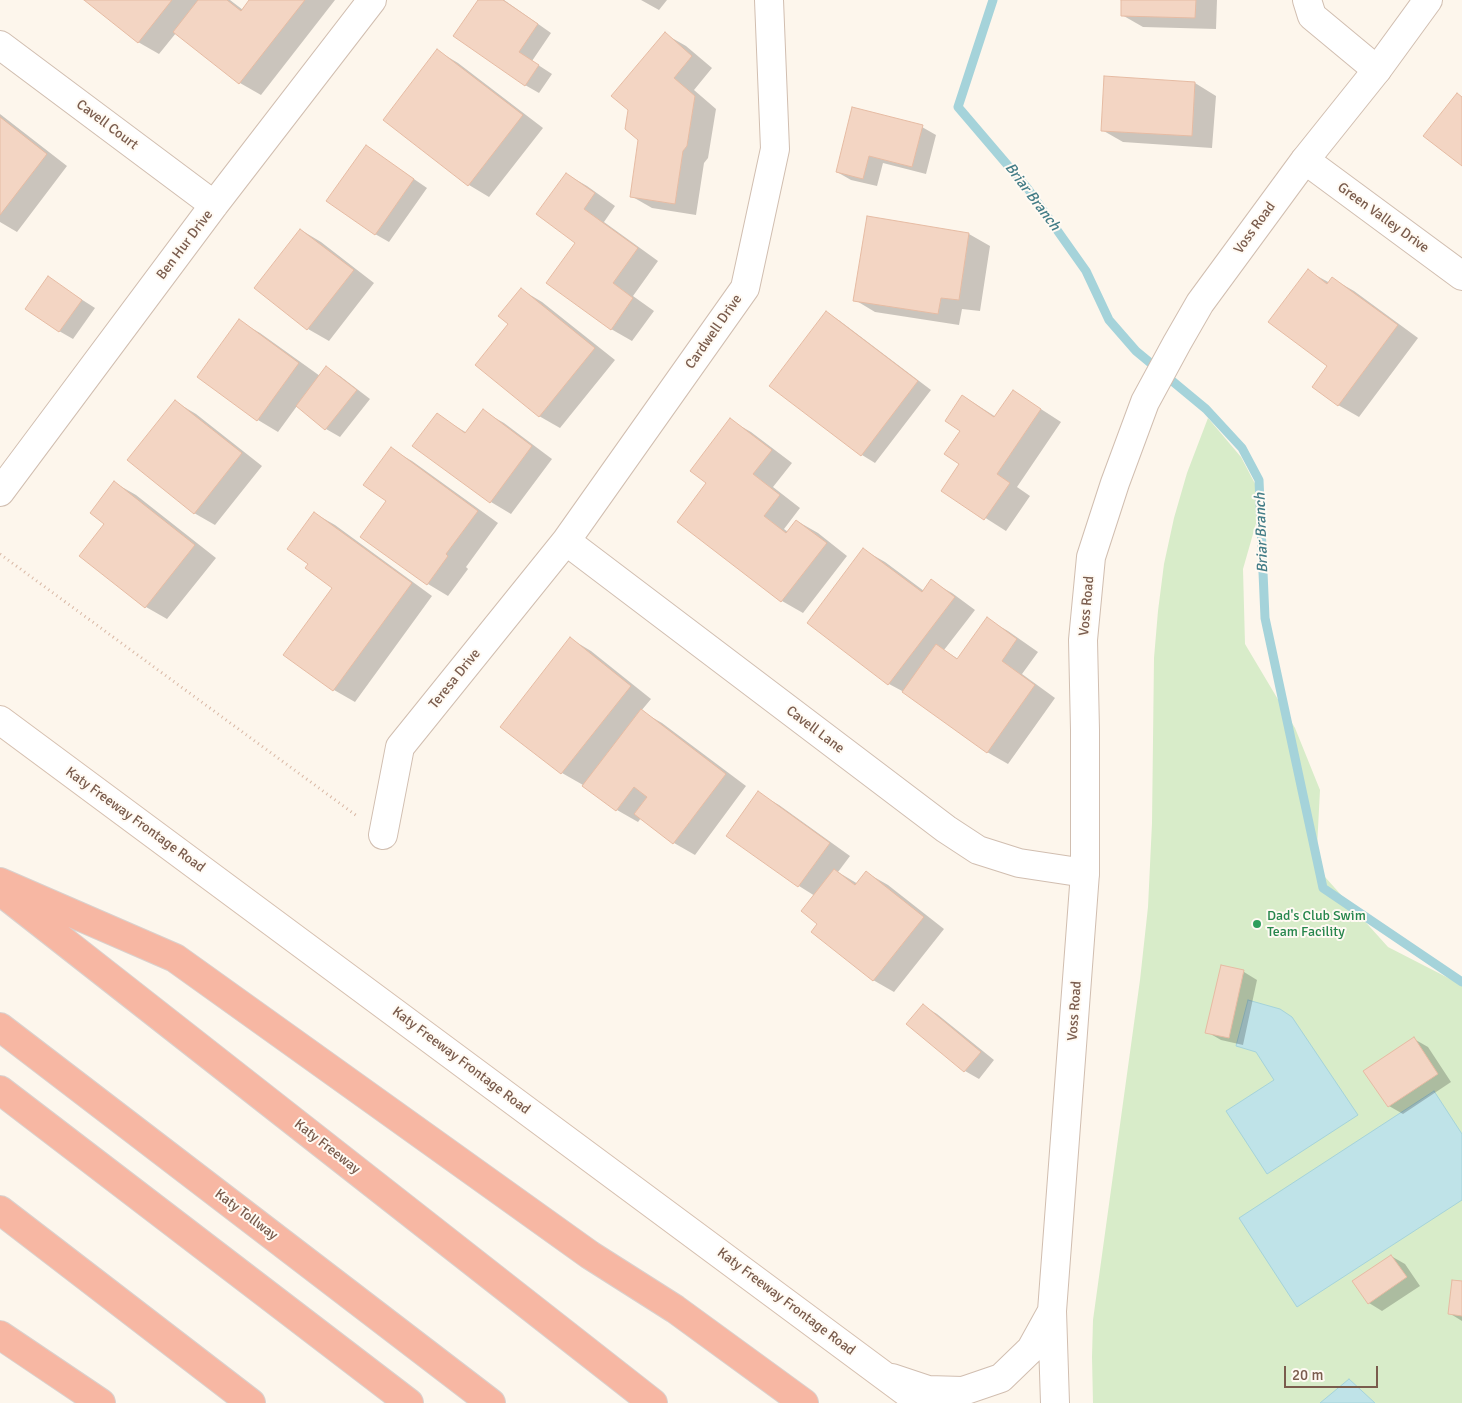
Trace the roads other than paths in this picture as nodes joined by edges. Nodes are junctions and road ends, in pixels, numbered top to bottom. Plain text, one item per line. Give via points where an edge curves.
1 (372, 0) edge
2 (769, 0) edge
3 (1307, 0) edge
4 (1428, 0) edge
5 (0, 45) edge
6 (1377, 70) junction
7 (1305, 160) junction
8 (214, 206) junction
9 (1462, 276) edge
10 (0, 492) edge
11 (566, 541) junction
12 (0, 720) edge
13 (383, 835) road end
14 (1085, 873) junction
15 (0, 882) edge
16 (0, 891) edge
17 (0, 1027) edge
18 (0, 1090) edge
19 (0, 1210) edge
20 (1052, 1311) junction
21 (0, 1335) edge
22 (887, 1377) junction
23 (101, 1403) edge
24 (251, 1403) edge
25 (409, 1403) edge
26 (492, 1403) edge
27 (653, 1403) edge
28 (804, 1403) edge
29 (921, 1403) edge
30 (1055, 1403) edge

1 - 8 street, Ben Hur Drive
2 - 11 street, Cardwell Drive via 775,149 745,288
3 - 6 street via 1312,16
4 - 6 street, Voss Road
5 - 8 street, Cavell Court
6 - 7 street, Voss Road
7 - 9 street, Green Valley Drive
7 - 14 street, Voss Road via 1200,303 1176,343 1145,402 1091,557 1083,640
8 - 10 street, Ben Hur Drive
11 - 13 street, Teresa Drive via 400,747
11 - 14 street, Cavell Lane via 978,850 1020,863
12 - 22 street, Katy Freeway Frontage Road
14 - 20 street, Voss Road
15 - 28 highway via 175,958 590,1255 675,1309
16 - 27 highway, Katy Freeway
17 - 26 highway, Katy Tollway
18 - 25 highway
19 - 24 highway
20 - 22 street, Voss Road via 1031,1349 1001,1378 963,1391 928,1390
20 - 30 street, Voss Road
21 - 23 highway
22 - 29 street, Katy Freeway Frontage Road

